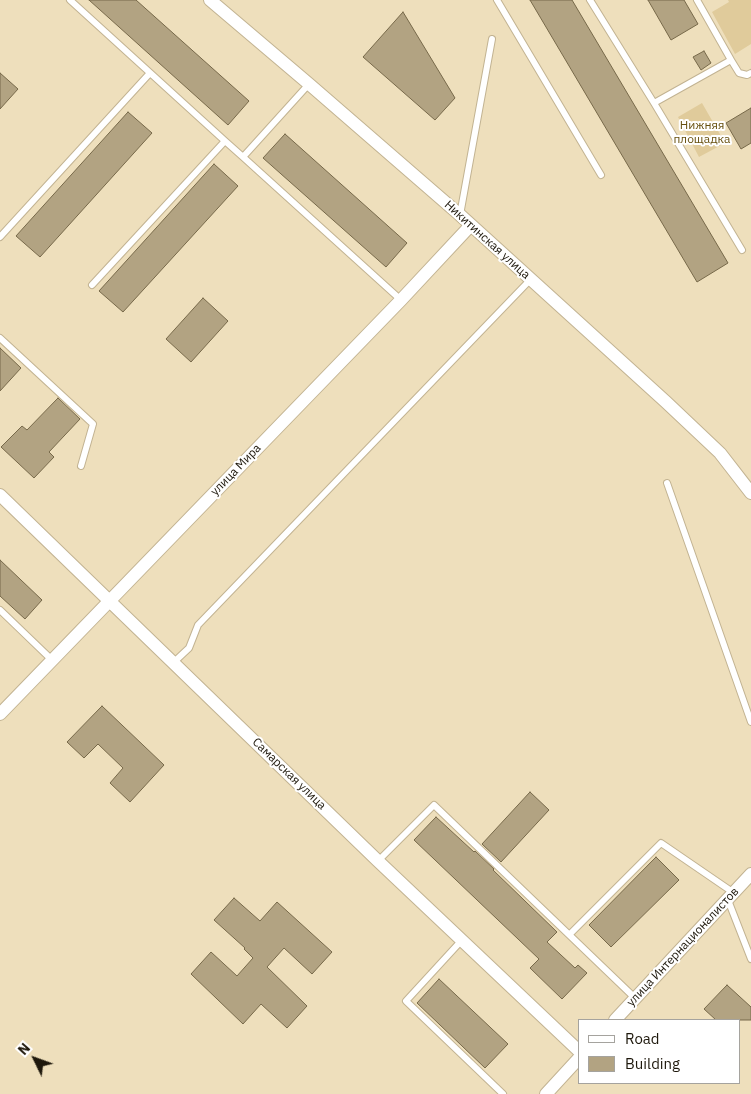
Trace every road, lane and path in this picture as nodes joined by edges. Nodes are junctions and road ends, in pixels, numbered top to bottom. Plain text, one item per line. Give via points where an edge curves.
1 (70, 0) edge
2 (210, 0) edge
3 (497, 0) edge
4 (590, 0) edge
5 (697, 0) edge
6 (492, 39) dead end
7 (731, 60) junction
8 (150, 72) junction
9 (751, 73) edge
10 (309, 84) junction
11 (654, 104) junction
12 (225, 141) junction
13 (244, 157) junction
14 (601, 175) dead end
15 (460, 215) junction
16 (471, 225) junction
17 (0, 237) edge
18 (742, 250) dead end
19 (531, 279) junction
20 (92, 285) dead end
21 (402, 300) junction
22 (0, 338) edge
23 (81, 466) dead end
24 (667, 483) dead end
25 (750, 490) edge
26 (0, 495) edge
27 (110, 600) junction
28 (0, 610) edge
29 (52, 660) junction
30 (173, 663) junction
31 (0, 714) edge
32 (751, 722) edge
33 (378, 860) junction
34 (751, 874) edge
35 (731, 896) junction
36 (570, 934) junction
37 (462, 940) junction
38 (751, 959) edge
39 (636, 998) junction
40 (616, 1019) edge
41 (578, 1050) edge
42 (578, 1059) edge
43 (503, 1094) edge
44 (546, 1094) edge

1 - 8 lane
2 - 10 street, Никитинская улица
3 - 14 lane
4 - 11 lane
5 - 7 lane
6 - 15 lane
7 - 9 lane via 739,73
7 - 11 lane
8 - 12 lane
8 - 17 lane
10 - 13 lane
10 - 15 street, Никитинская улица
11 - 18 lane
12 - 13 lane
12 - 20 lane
13 - 21 lane
15 - 16 street, Никитинская улица
16 - 19 street, Никитинская улица
16 - 21 street, улица Мира
19 - 25 street, Никитинская улица via 720,453
19 - 30 lane via 198,625 188,648
21 - 27 street, улица Мира
22 - 23 lane via 93,424
24 - 32 lane
26 - 27 street, Самарская улица
27 - 29 street, улица Мира
27 - 30 street, Самарская улица
28 - 29 lane
29 - 31 street, улица Мира
30 - 33 street, Самарская улица
33 - 36 lane via 434,805
33 - 37 street, Самарская улица
34 - 35 street, улица Интернационалистов
35 - 36 lane via 661,843
35 - 38 lane
35 - 39 street, улица Интернационалистов
36 - 39 lane
37 - 41 street, Самарская улица
37 - 43 lane via 406,1001
39 - 40 street, улица Интернационалистов
42 - 44 street

